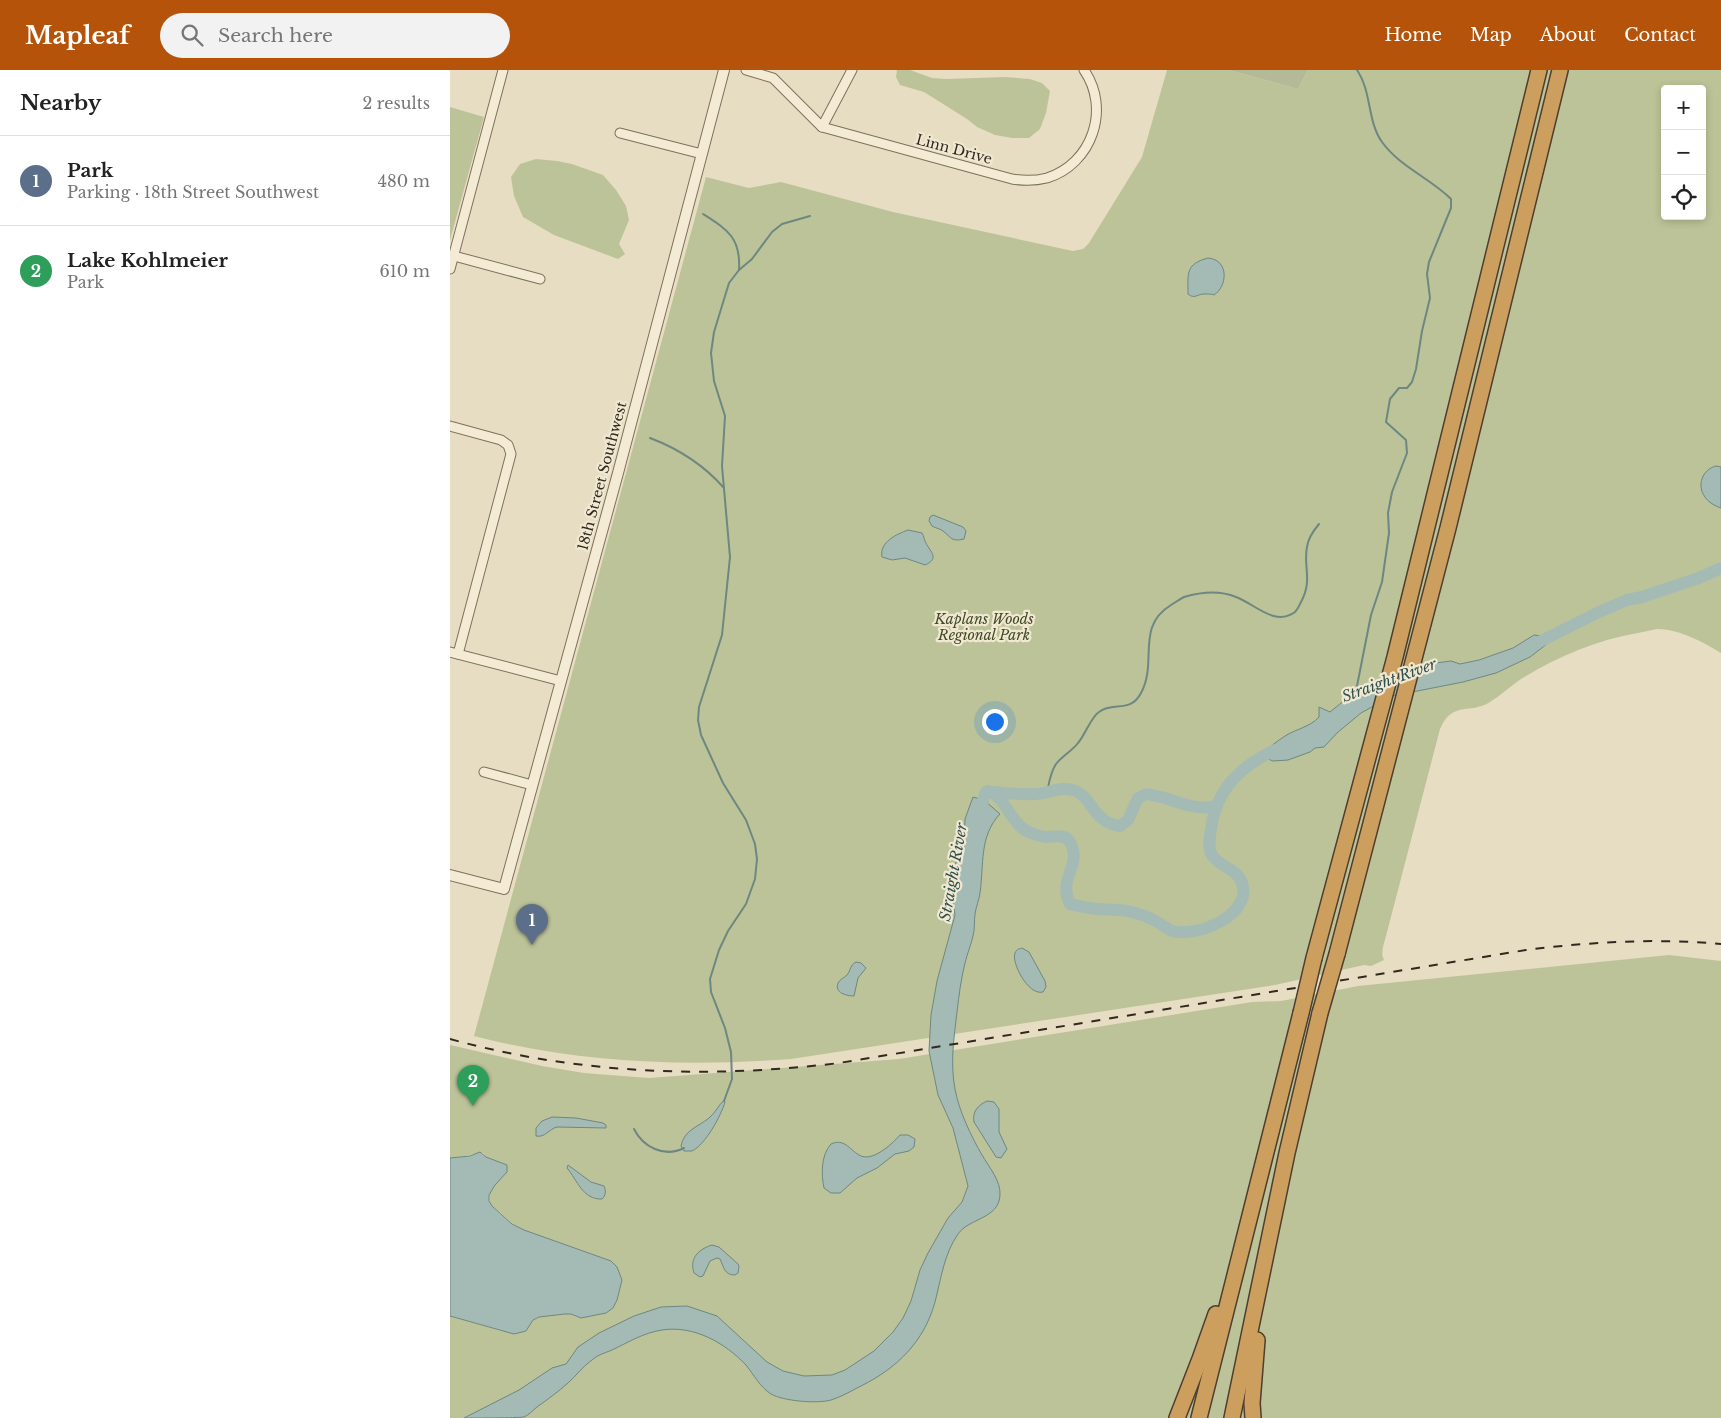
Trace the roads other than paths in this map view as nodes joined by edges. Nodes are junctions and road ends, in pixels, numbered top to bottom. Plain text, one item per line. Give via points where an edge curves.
1 (503, 70) edge
2 (724, 70) edge
3 (746, 70) edge
4 (852, 70) edge
5 (1084, 70) edge
6 (1527, 70) edge
7 (1539, 70) edge
8 (1560, 70) edge
9 (822, 127) junction
10 (620, 133) dead end
11 (702, 154) junction
12 (454, 256) junction
13 (1491, 266) junction
14 (450, 269) edge
15 (540, 279) dead end
16 (450, 426) edge
17 (454, 653) edge
18 (561, 681) junction
19 (484, 772) dead end
20 (532, 785) junction
21 (450, 875) edge
22 (1247, 1226) junction
23 (1273, 1227) junction
24 (1177, 1418) edge
25 (1199, 1418) edge
26 (1232, 1418) edge
27 (1253, 1418) edge

1 - 12 street
2 - 11 street, 18th Street Southwest
3 - 9 street, Linn Drive via 773,78
4 - 9 street
5 - 9 street, Linn Drive via 1092,84 1096,123 1087,146 1073,163 1046,178 1012,179
6 - 13 highway
7 - 13 highway
8 - 23 highway, bridge via 1416,656 1320,1013
10 - 11 street
11 - 18 street, 18th Street Southwest
12 - 14 street
12 - 15 street
13 - 22 highway, bridge via 1378,723 1314,958
16 - 17 street via 501,440 508,445 511,454
17 - 18 street
18 - 20 street, 18th Street Southwest
19 - 20 street
20 - 21 street, 18th Street Southwest via 504,889
22 - 24 highway
22 - 25 highway
23 - 26 highway
23 - 27 highway via 1256,1344

